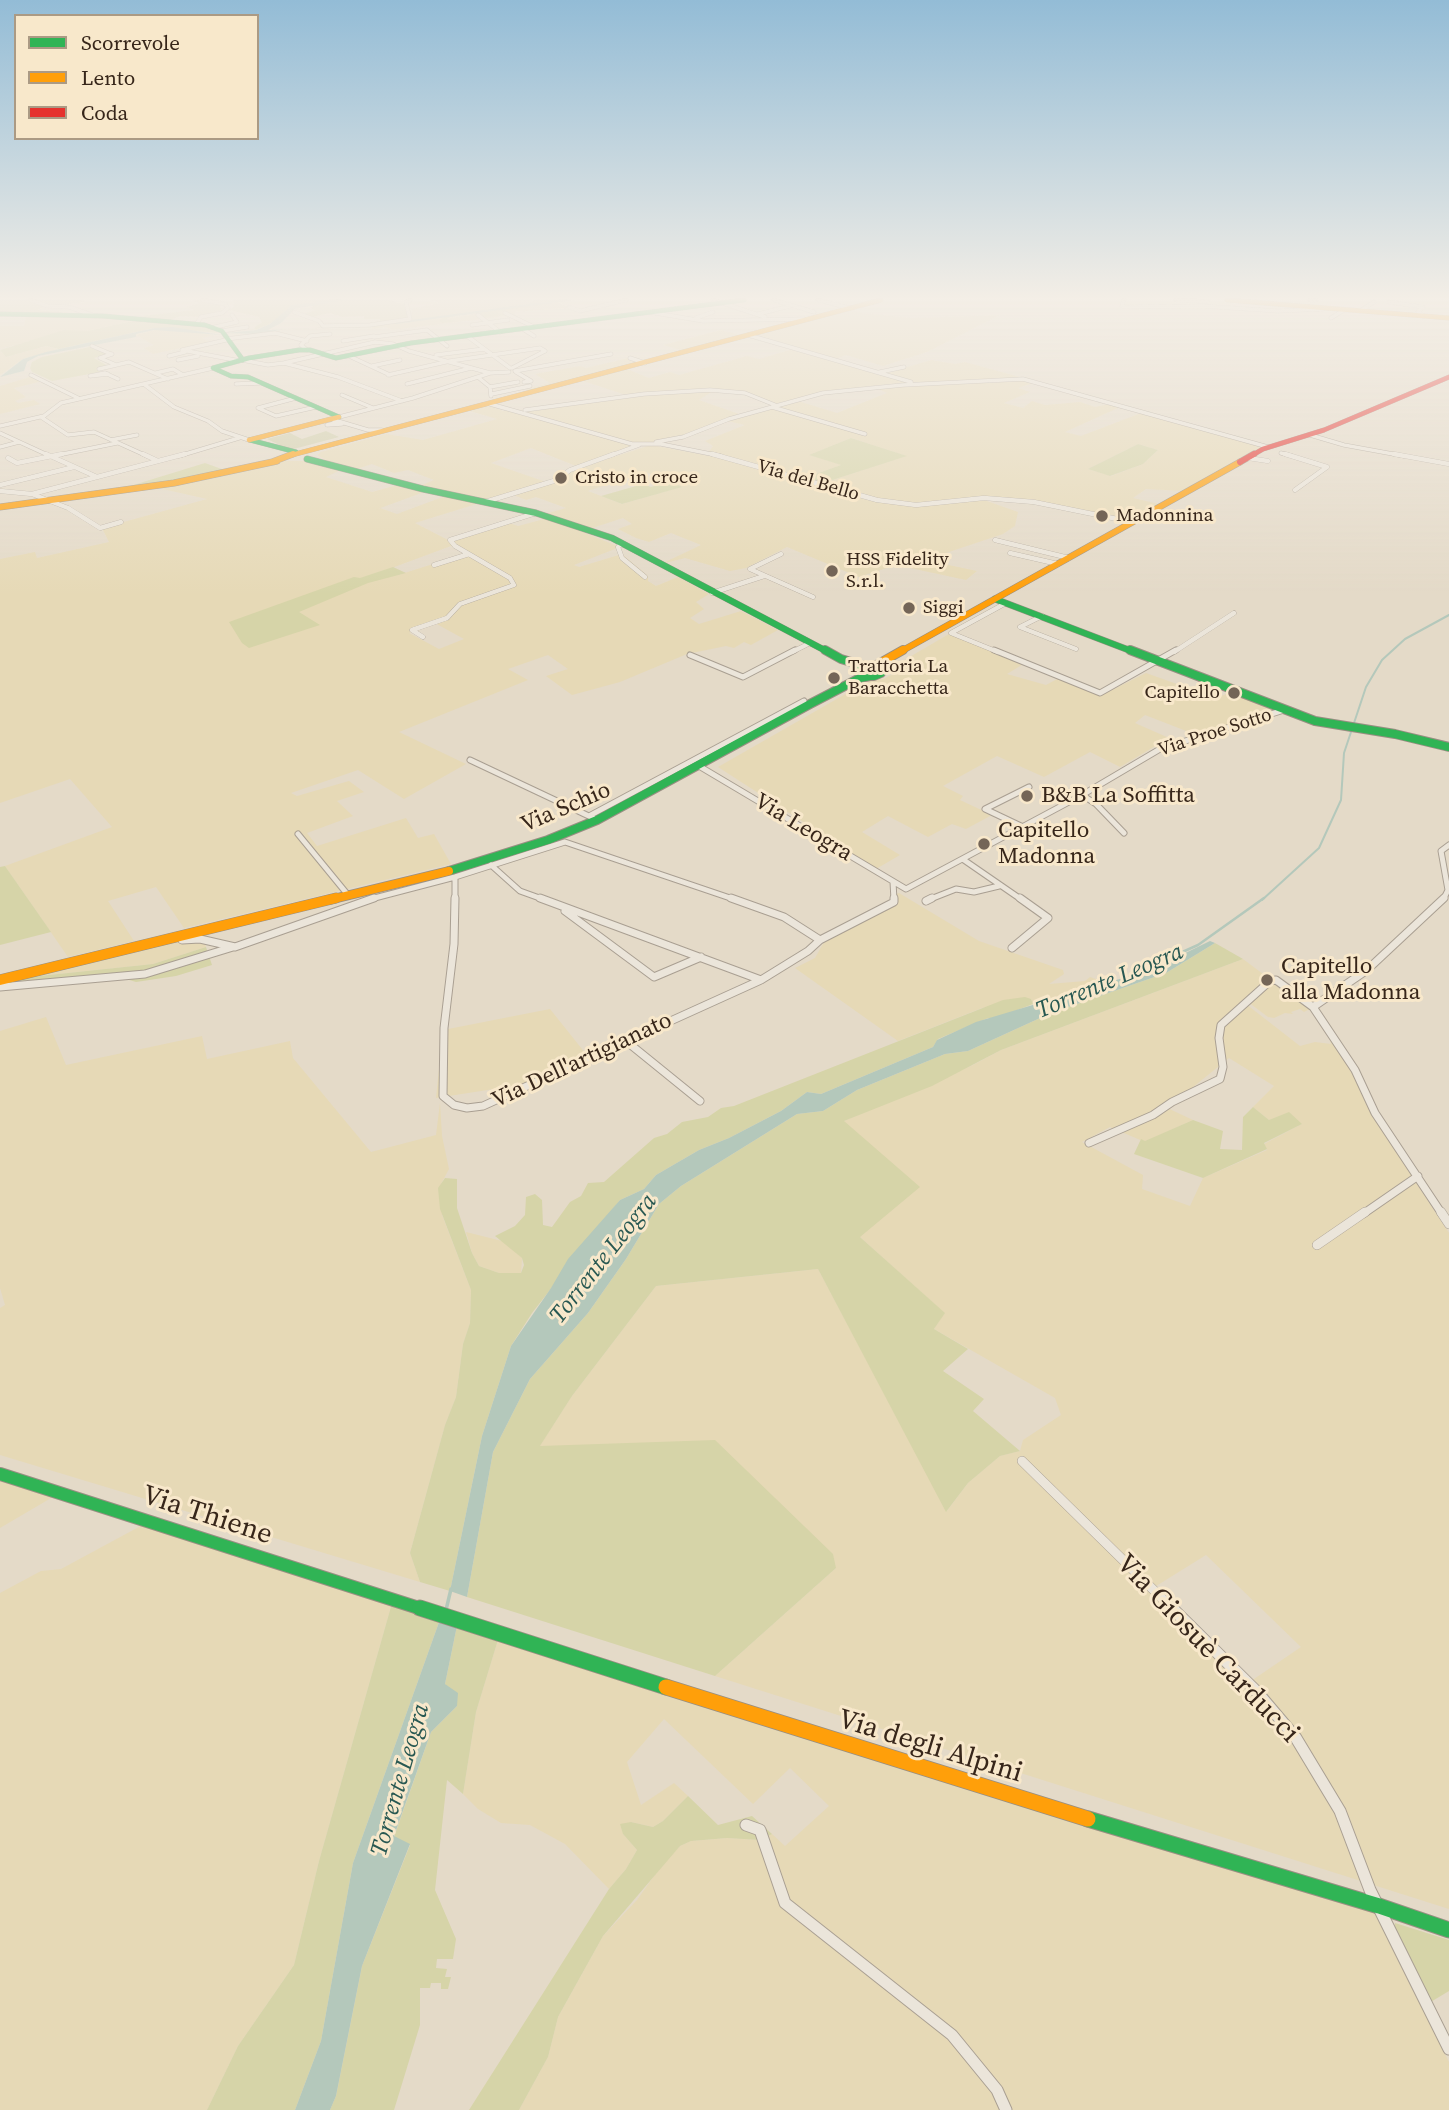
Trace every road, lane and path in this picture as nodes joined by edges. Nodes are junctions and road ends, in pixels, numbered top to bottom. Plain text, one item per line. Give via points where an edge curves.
1 (76, 398) edge
2 (163, 398) edge
3 (288, 398) edge
4 (351, 398) edge
5 (395, 398) edge
6 (411, 398) edge
7 (499, 398) edge
8 (501, 398) edge
9 (617, 398) edge
10 (757, 398) edge
11 (802, 398) edge
12 (1091, 398) edge
13 (1398, 398) edge
14 (291, 400) junction
15 (495, 400) junction
16 (402, 401) junction
17 (774, 406) junction
18 (316, 407) junction
19 (374, 408) junction
20 (517, 410) junction
21 (42, 417) junction
22 (333, 421) junction
23 (0, 426) edge
24 (0, 433) edge
25 (865, 434) dead end
26 (137, 435) dead end
27 (1310, 435) junction
28 (244, 439) junction
29 (111, 440) junction
30 (20, 442) junction
31 (118, 443) junction
32 (652, 444) junction
33 (639, 445) junction
34 (0, 447) edge
35 (1272, 450) junction
36 (302, 455) junction
37 (51, 456) junction
38 (8, 458) dead end
39 (1248, 458) junction
40 (1269, 461) dead end
41 (159, 462) junction
42 (1449, 464) edge
43 (75, 467) junction
44 (97, 477) junction
45 (0, 485) edge
46 (1295, 490) dead end
47 (0, 491) edge
48 (32, 494) junction
49 (46, 501) junction
50 (485, 502) junction
51 (0, 508) edge
52 (536, 513) junction
53 (121, 522) dead end
54 (1132, 522) junction
55 (995, 540) dead end
56 (620, 545) junction
57 (1010, 553) dead end
58 (468, 554) junction
59 (781, 554) dead end
60 (1069, 558) junction
61 (1058, 564) junction
62 (434, 565) dead end
63 (765, 575) junction
64 (645, 578) dead end
65 (712, 593) junction
66 (813, 597) dead end
67 (1001, 601) junction
68 (1234, 613) dead end
69 (1042, 616) junction
70 (423, 638) dead end
71 (810, 643) junction
72 (1076, 649) dead end
73 (690, 655) dead end
74 (1160, 662) junction
75 (868, 670) junction
76 (804, 701) dead end
77 (1284, 710) junction
78 (1449, 747) edge
79 (470, 760) dead end
80 (699, 766) junction
81 (1029, 787) dead end
82 (1082, 795) junction
83 (593, 818) junction
84 (1023, 827) junction
85 (1124, 833) dead end
86 (298, 834) dead end
87 (1449, 845) edge
88 (964, 860) junction
89 (491, 865) junction
90 (455, 877) junction
91 (893, 882) junction
92 (999, 886) junction
93 (906, 889) joint
94 (348, 895) junction
95 (926, 901) dead end
96 (559, 906) junction
97 (264, 916) junction
98 (204, 931) junction
99 (820, 940) junction
100 (212, 941) junction
101 (235, 947) junction
102 (1012, 948) dead end
103 (126, 949) junction
104 (701, 957) junction
105 (0, 980) edge
106 (761, 980) junction
107 (0, 987) edge
108 (1312, 1007) junction
109 (626, 1041) junction
110 (701, 1101) dead end
111 (1089, 1143) dead end
112 (1419, 1176) junction
113 (1449, 1224) edge
114 (1317, 1245) dead end
115 (1022, 1461) dead end
116 (0, 1474) edge
117 (400, 1603) joint
118 (746, 1825) dead end
119 (1379, 1906) junction
120 (1449, 1930) edge
121 (1449, 2049) edge
122 (1006, 2110) edge

1 - 21 street
2 - 28 street
3 - 14 main road
4 - 19 street
5 - 16 street
6 - 16 street
7 - 15 street
8 - 15 main road
9 - 20 street
10 - 17 street
11 - 17 street
12 - 35 street
13 - 27 main road, Via Schio
14 - 18 main road
14 - 18 street via 258,408 276,416
15 - 20 street, Via del Bello via 503,409
15 - 22 street via 377,431
15 - 36 main road
16 - 19 street
17 - 25 street
17 - 32 street
18 - 22 main road
19 - 22 street
20 - 33 street, Via del Bello
21 - 23 street
21 - 29 street via 70,437 90,430
22 - 28 main road
24 - 30 street
26 - 29 street
27 - 35 main road, Via Schio
27 - 42 street
28 - 36 main road
28 - 41 street
29 - 31 street
30 - 34 street
30 - 37 street
31 - 37 street
31 - 41 street
32 - 33 street, Via del Bello
32 - 54 street, Via del Bello via 727,457 877,500 916,505 984,498 1034,502
33 - 50 street via 570,470 557,480
35 - 39 main road, Via Schio
35 - 46 street via 1327,467
36 - 49 main road via 200,478
36 - 50 main road
37 - 38 street via 17,463
37 - 43 street
39 - 40 street
39 - 54 main road, Via Schio
41 - 44 street
43 - 44 street
43 - 45 street
44 - 48 street
47 - 48 street
48 - 49 street
49 - 51 main road
49 - 53 street via 68,508 100,528
50 - 52 main road
52 - 56 main road
52 - 58 street via 450,540
54 - 60 main road, Via Schio
55 - 60 street
56 - 64 street via 622,558
56 - 65 main road
57 - 61 street
58 - 62 street
58 - 70 street via 510,578 514,585 460,604 447,618 412,630
59 - 63 street via 750,568
60 - 61 main road, Via Schio
61 - 67 main road, Via Schio
63 - 65 street
63 - 66 street
65 - 71 main road
67 - 69 main road
67 - 74 street via 951,633 1100,693
67 - 75 main road, Via Schio
68 - 74 street
69 - 72 street via 1020,627
69 - 74 main road
71 - 73 street via 743,677
71 - 75 main road
74 - 77 main road
75 - 80 main road, Via Schio
76 - 83 street, Via Schio
77 - 78 main road
77 - 82 street, Via Proe Sotto via 1160,749
79 - 83 street
80 - 83 main road, Via Schio
80 - 91 street, Via Leogra
81 - 84 street via 985,808
82 - 84 street, Via Proe Sotto
82 - 85 street
83 - 94 main road, Via Schio via 548,840 454,870
84 - 88 street, Via Proe Sotto
86 - 94 street
87 - 108 street via 1441,851 1448,890 1443,900 1367,970
88 - 92 street
88 - 93 street, Via Proe Sotto
89 - 90 street, Via Schio
89 - 96 street via 520,891
89 - 99 street, Via Schio via 556,843 574,843 784,917
90 - 101 street, Via Schio via 353,904
90 - 109 street, Via Dell'artigianato via 454,944 443,1028 443,1096 454,1105 483,1106
91 - 93 street, Via Leogra
91 - 99 street, Via Dell'artigianato via 894,902
92 - 95 street via 974,892 956,889
92 - 102 street via 1048,918
94 - 97 main road, Via Schio
96 - 104 street
96 - 104 street via 654,977
97 - 98 main road, Via Schio
97 - 100 street, Via Schio via 219,932
98 - 100 street, Via Schio
98 - 103 main road, Via Schio
99 - 106 street, Via Dell'artigianato
100 - 101 street, Via Schio
100 - 103 street, Via Schio via 183,940
101 - 107 street, Via Schio via 145,974
103 - 105 main road, Via Schio
104 - 106 street
106 - 109 street, Via Dell'artigianato
108 - 111 street via 1276,980 1270,981 1222,1025 1220,1079
108 - 112 street
109 - 110 street
112 - 113 street
112 - 114 street
115 - 119 street, Via Giosuè Carducci via 1257,1692 1296,1738 1340,1811
116 - 117 main road, Via Thiene
117 - 119 main road, Via degli Alpini via 907,1764
118 - 122 street via 760,1830 785,1903 952,2035 997,2090
119 - 120 main road, Via degli Alpini
119 - 121 street, Via Giosuè Carducci

